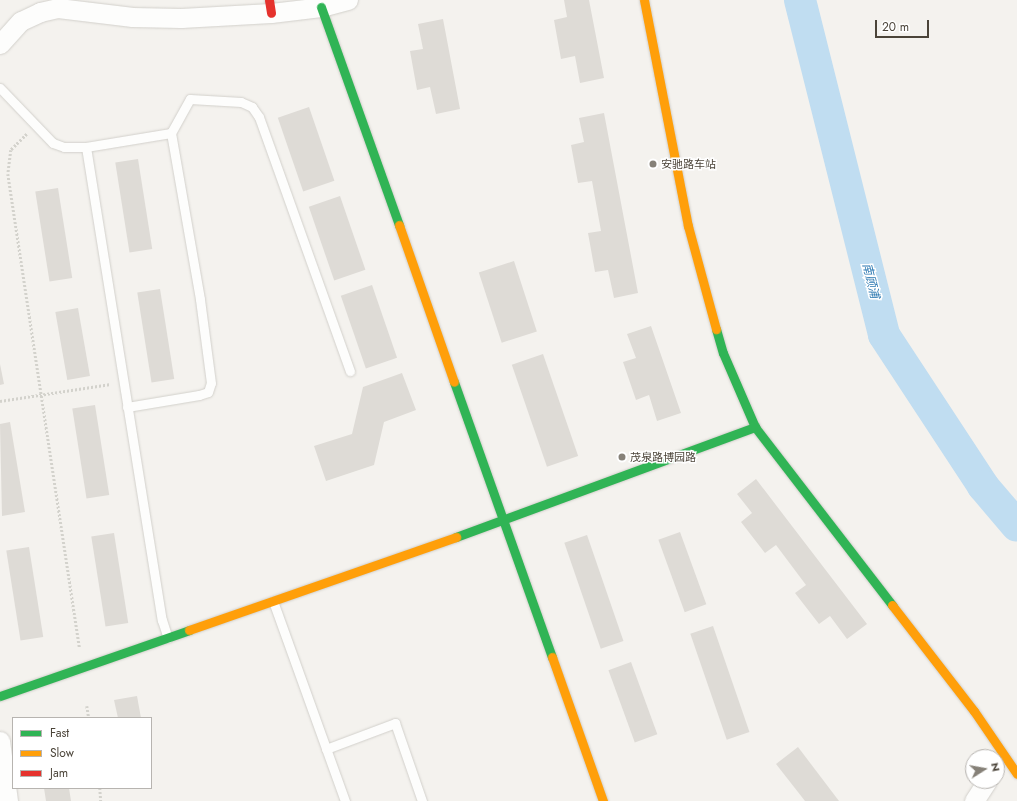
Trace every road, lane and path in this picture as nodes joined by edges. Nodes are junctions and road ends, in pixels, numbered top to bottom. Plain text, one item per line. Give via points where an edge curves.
1 (348, 0) edge
2 (644, 0) edge
3 (270, 6) edge
4 (321, 7) junction
5 (0, 44) edge
6 (0, 88) edge
7 (36, 125) junction
8 (171, 133) junction
9 (86, 147) junction
10 (350, 371) dead end
11 (123, 382) junction
12 (42, 396) junction
13 (0, 401) edge
14 (127, 407) junction
15 (755, 427) junction
16 (504, 520) junction
17 (273, 601) junction
18 (168, 638) junction
19 (85, 667) junction
20 (0, 696) edge
21 (87, 706) dead end
22 (89, 717) edge
23 (0, 741) edge
24 (326, 749) junction
25 (994, 749) edge
26 (1005, 764) edge
27 (1017, 774) edge
28 (100, 789) edge
29 (982, 789) edge
30 (8, 801) edge
31 (102, 801) edge
32 (345, 801) edge
33 (422, 801) edge
34 (602, 801) edge
35 (974, 801) edge

1 - 4 street
2 - 15 street via 688,226 723,353
3 - 4 street
3 - 5 street via 181,18 132,17 58,8 40,12 21,21
4 - 16 street
6 - 7 lane
7 - 9 lane via 53,143 64,147
7 - 12 path via 11,150 7,161
8 - 9 lane
8 - 10 lane via 190,99 241,102 252,107 259,117
8 - 14 lane via 200,299 211,383 208,392 199,395
9 - 11 lane
11 - 12 path
11 - 14 lane
12 - 13 path
12 - 19 path
14 - 18 lane via 162,620
15 - 16 street
15 - 25 street via 969,705
16 - 17 street
16 - 34 street
17 - 18 street
17 - 24 lane
18 - 19 street
19 - 20 street
21 - 22 path
23 - 30 street
24 - 32 lane
24 - 33 lane via 394,723
26 - 27 street
28 - 31 path
29 - 35 street

